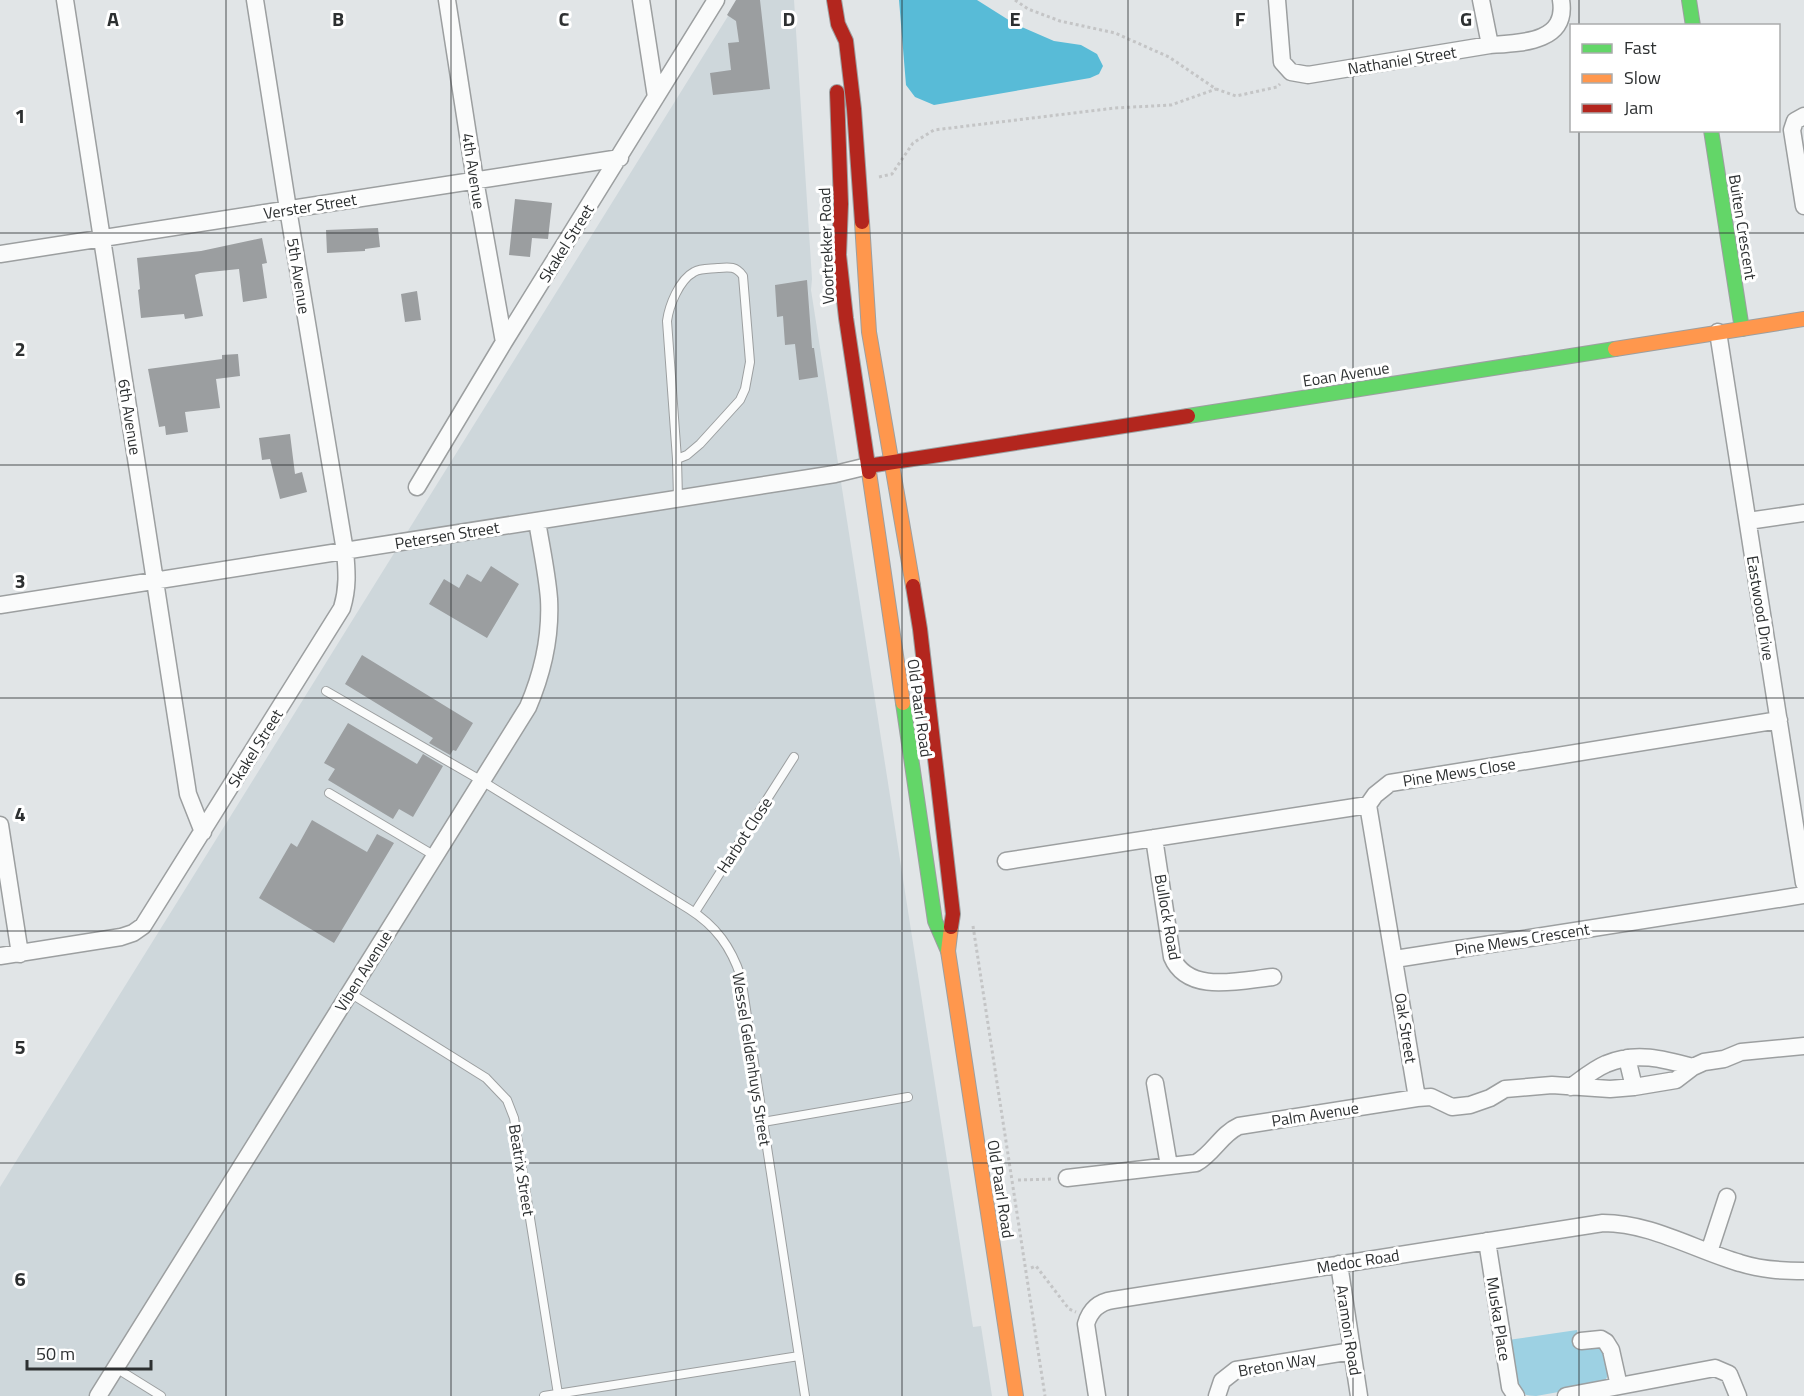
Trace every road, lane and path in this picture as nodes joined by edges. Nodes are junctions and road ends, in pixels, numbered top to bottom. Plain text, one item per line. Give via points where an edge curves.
1 (65, 0) edge
2 (255, 0) edge
3 (447, 0) edge
4 (640, 0) edge
5 (716, 0) edge
6 (834, 0) edge
7 (1015, 0) edge
8 (1278, 0) edge
9 (1481, 0) edge
10 (1560, 0) edge
11 (1689, 0) edge
12 (838, 24) junction
13 (1693, 24) edge
14 (1490, 45) junction
15 (1291, 72) junction
16 (1216, 89) junction
17 (656, 97) junction
18 (1804, 116) edge
19 (1711, 132) edge
20 (620, 158) junction
21 (877, 177) dead end
22 (475, 180) junction
23 (1804, 206) edge
24 (288, 209) junction
25 (102, 238) junction
26 (0, 254) edge
27 (1804, 319) edge
28 (1742, 328) junction
29 (1718, 332) junction
30 (504, 342) junction
31 (677, 459) junction
32 (893, 463) junction
33 (868, 466) junction
34 (417, 487) dead end
35 (678, 499) junction
36 (1804, 513) edge
37 (537, 521) junction
38 (1748, 521) junction
39 (345, 551) junction
40 (155, 581) junction
41 (0, 605) edge
42 (326, 691) dead end
43 (1779, 720) junction
44 (794, 757) dead end
45 (482, 782) junction
46 (329, 793) dead end
47 (1368, 805) junction
48 (0, 825) edge
49 (203, 832) junction
50 (1154, 838) junction
51 (435, 856) junction
52 (1006, 861) dead end
53 (1804, 884) edge
54 (1804, 895) edge
55 (695, 912) junction
56 (973, 925) dead end
57 (948, 951) junction
58 (20, 954) junction
59 (0, 956) edge
60 (1395, 959) junction
61 (1273, 977) dead end
62 (350, 993) junction
63 (1804, 1046) edge
64 (1627, 1058) junction
65 (1692, 1067) junction
66 (1155, 1083) dead end
67 (1571, 1086) junction
68 (1634, 1087) junction
69 (908, 1097) dead end
70 (1418, 1098) junction
71 (763, 1122) junction
72 (1169, 1166) junction
73 (1066, 1178) joint
74 (1018, 1180) dead end
75 (1726, 1197) dead end
76 (1487, 1241) junction
77 (1709, 1252) junction
78 (1339, 1264) junction
79 (1031, 1268) dead end
80 (1804, 1271) edge
81 (1088, 1317) junction
82 (1581, 1341) dead end
83 (1352, 1351) junction
84 (799, 1356) junction
85 (116, 1368) junction
86 (1619, 1386) junction
87 (558, 1394) junction
88 (98, 1396) edge
89 (161, 1396) edge
90 (544, 1396) edge
91 (805, 1396) edge
92 (1016, 1396) edge
93 (1045, 1396) edge
94 (1097, 1396) edge
95 (1217, 1396) edge
96 (1359, 1396) edge
97 (1515, 1396) edge
98 (1566, 1396) edge
99 (1738, 1396) edge

1 - 25 street, 6th Avenue
2 - 24 street, 5th Avenue
3 - 22 street, 4th Avenue
4 - 17 street
5 - 17 street, Skakel Street
6 - 12 main road, Voortrekker Road
7 - 16 path via 1049,17 1115,33 1158,52
8 - 15 street via 1282,62
9 - 14 street
10 - 14 street, Nathaniel Street via 1563,13 1549,35
11 - 13 main road
12 - 32 main road, Voortrekker Road via 846,41 854,109 869,332
12 - 33 main road, Voortrekker Road via 834,44 841,204 839,255
14 - 15 street, Nathaniel Street via 1308,75
15 - 16 path via 1276,87 1246,94 1236,96
16 - 21 path via 1171,105 934,130 913,143 892,174
17 - 20 street, Skakel Street
18 - 23 street via 1795,121 1792,130
19 - 28 main road, Buiten Crescent
20 - 22 street, Verster Street
20 - 30 street, Skakel Street
22 - 24 street, Verster Street
22 - 30 street, 4th Avenue
24 - 25 street, Verster Street
24 - 39 street, 5th Avenue
25 - 26 street, Verster Street
25 - 40 street, 6th Avenue
27 - 28 main road, Eoan Avenue
28 - 29 main road, Eoan Avenue
29 - 32 main road, Eoan Avenue
29 - 38 street, Eastwood Drive
30 - 34 street, Skakel Street
31 - 31 lane via 700,444 740,400 745,389 750,362 743,276 736,268 697,270 688,277 669,310
31 - 35 lane
32 - 33 main road, Petersen Street
32 - 57 main road, Old Paarl Road via 920,629 953,914
33 - 35 street, Petersen Street
33 - 57 main road, Old Paarl Road via 935,921
35 - 37 street, Petersen Street
36 - 38 street
37 - 39 street, Petersen Street
37 - 45 street, Viben Avenue via 549,597 543,666 528,707
38 - 43 street, Eastwood Drive
39 - 40 street, Petersen Street
39 - 49 street, Skakel Street via 348,576 342,608
40 - 41 street, Petersen Street
40 - 49 street, 6th Avenue via 188,794
42 - 45 lane, Wessel Geldenhuys Street
43 - 47 street, Pine Mews Close via 1390,783
43 - 53 street, Eastwood Drive
44 - 55 lane, Harbot Close
45 - 51 street, Viben Avenue
45 - 55 lane, Wessel Geldenhuys Street
46 - 51 lane
47 - 50 street
47 - 60 street
48 - 58 street
49 - 58 street, Skakel Street via 150,917 133,933
50 - 52 street
50 - 61 street, Bullock Road via 1172,957 1180,971 1195,980 1210,982
51 - 62 street, Viben Avenue
54 - 60 street, Pine Mews Crescent
55 - 71 lane, Wessel Geldenhuys Street via 720,935 741,977
56 - 93 path
57 - 92 main road, Old Paarl Road
58 - 59 street
60 - 70 street, Oak Street
62 - 85 street, Viben Avenue
62 - 87 lane, Beatrix Street via 486,1078 507,1100 514,1118
63 - 65 street, Palm Avenue via 1741,1052
64 - 65 street via 1659,1057
64 - 67 street via 1606,1064
64 - 68 street
65 - 68 street, Palm Avenue via 1676,1080
66 - 72 street
67 - 68 street, Palm Avenue
67 - 70 street, Palm Avenue via 1505,1089 1470,1105 1452,1107 1431,1097
69 - 71 lane
70 - 72 street, Palm Avenue via 1239,1126 1199,1161
71 - 84 lane, Wessel Geldenhuys Street
72 - 73 street, Palm Avenue
73 - 74 path
75 - 77 street
76 - 77 street, Medoc Road via 1616,1223
76 - 78 street, Medoc Road
76 - 97 street, Muska Place via 1510,1387
77 - 80 street, Medoc Road via 1770,1270
78 - 81 street, Medoc Road via 1107,1301
78 - 83 street, Aramon Road
79 - 81 path via 1036,1266 1069,1309
81 - 94 street via 1086,1331
82 - 86 street via 1601,1339 1609,1346
83 - 95 street, Breton Way via 1236,1370 1222,1381
83 - 96 street, Aramon Road
84 - 87 lane
84 - 91 lane, Wessel Geldenhuys Street
85 - 88 street, Viben Avenue
85 - 89 lane
86 - 98 street
86 - 99 street via 1715,1368 1729,1374
87 - 90 lane

